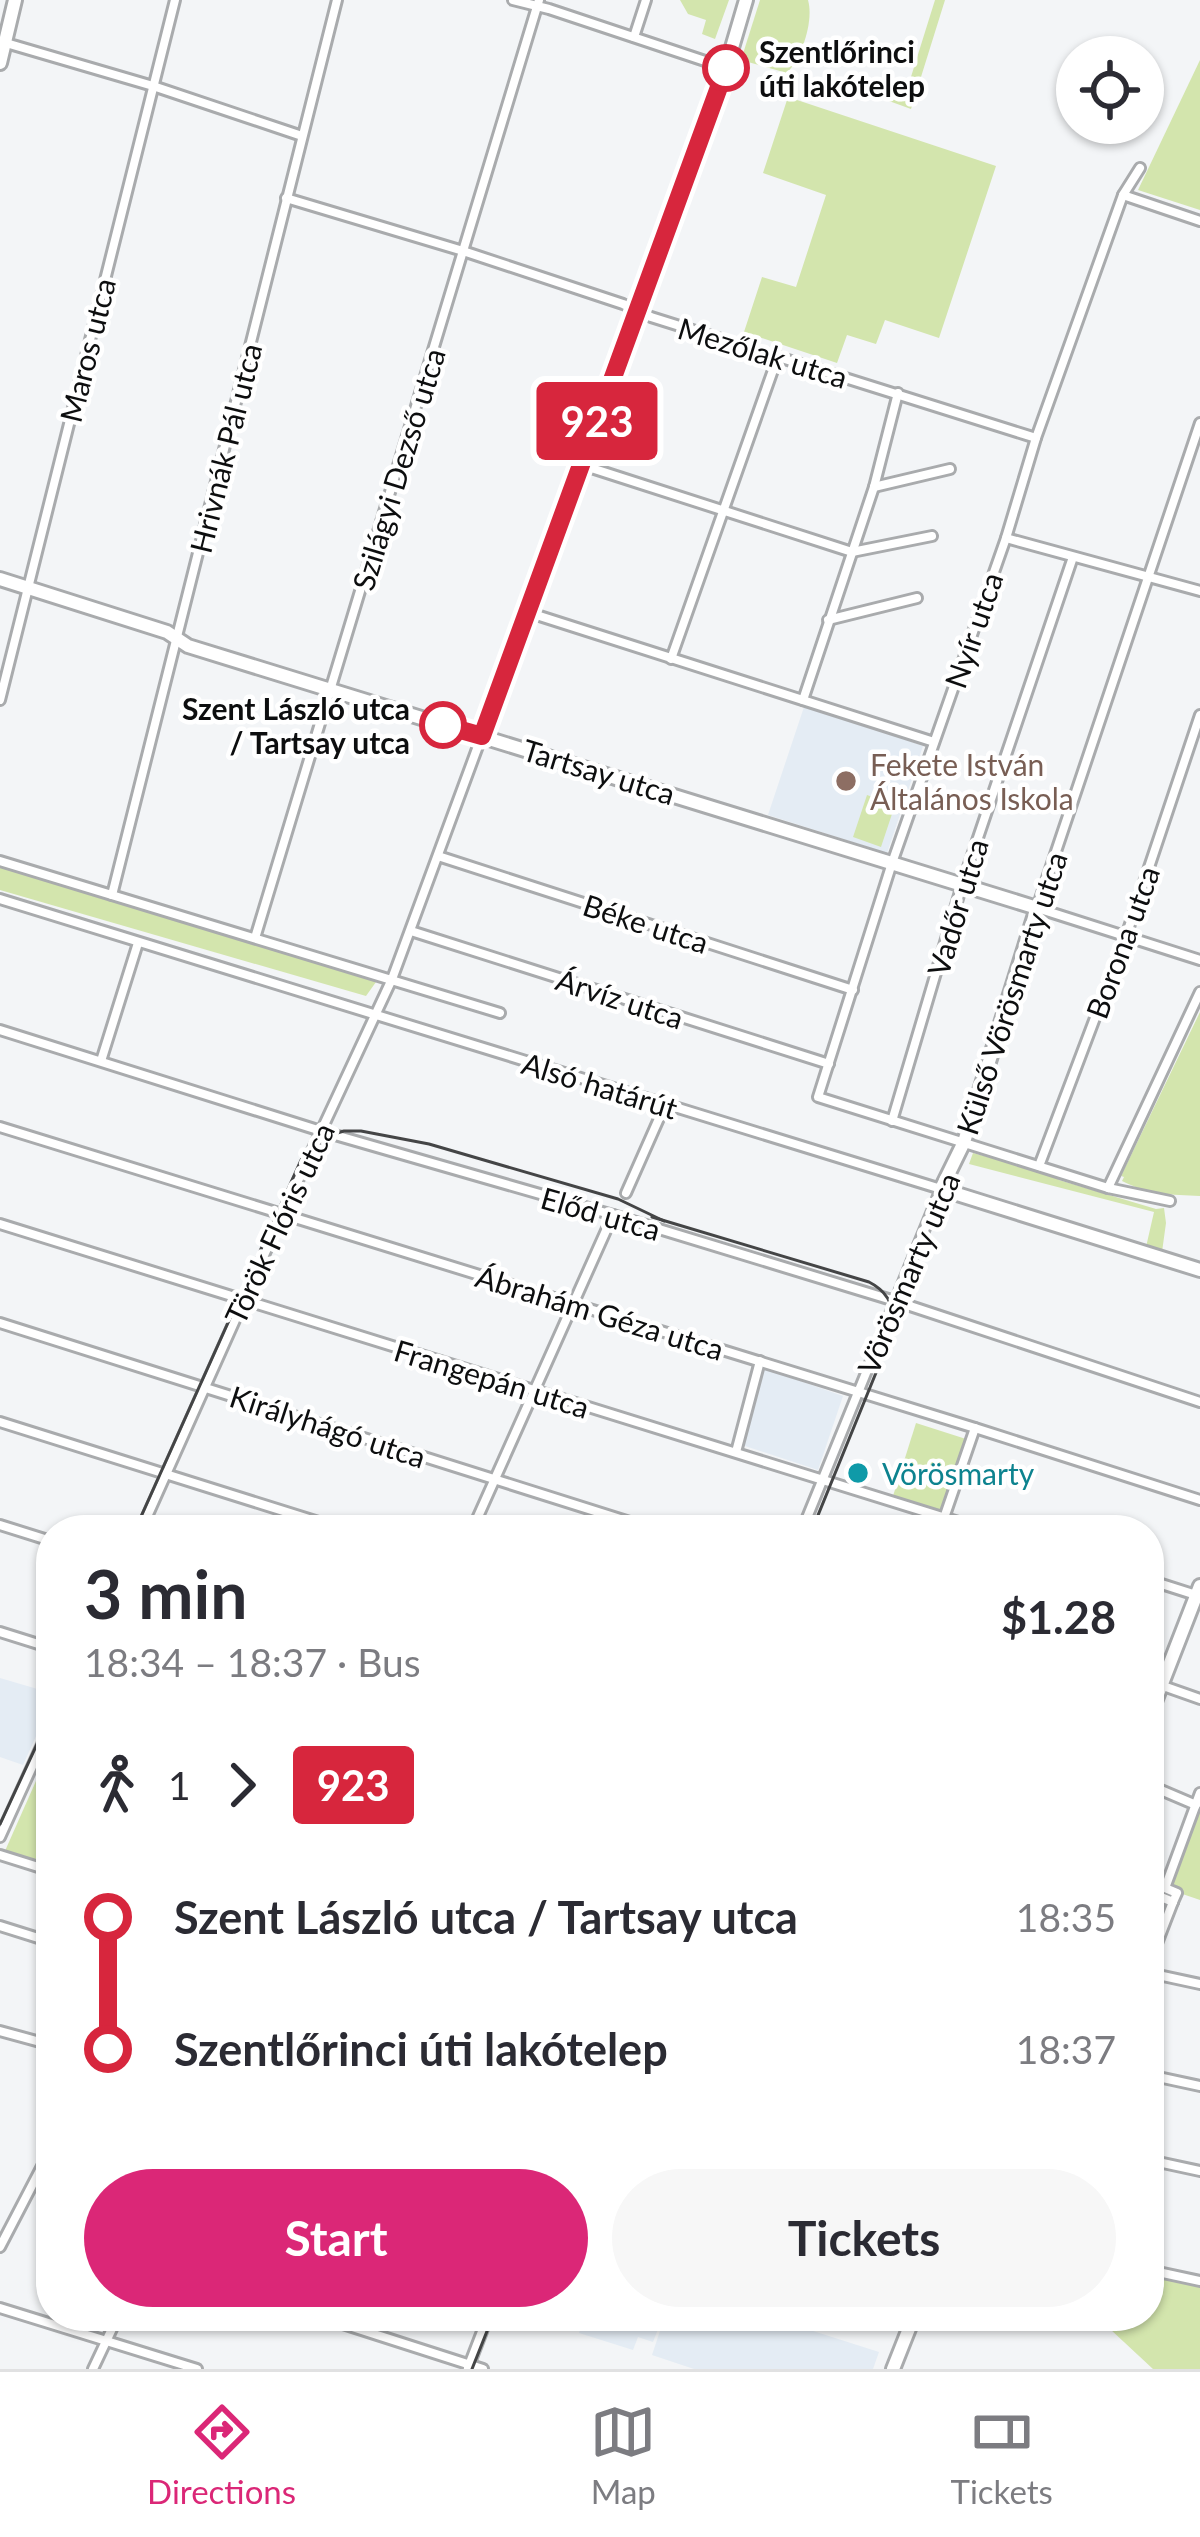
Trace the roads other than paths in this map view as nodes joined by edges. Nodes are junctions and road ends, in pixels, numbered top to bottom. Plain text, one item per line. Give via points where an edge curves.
1 (16, 0) edge
2 (175, 0) edge
3 (337, 0) edge
4 (513, 0) edge
5 (646, 0) edge
6 (746, 0) edge
7 (538, 3) edge
8 (634, 37) junction
9 (5, 42) junction
10 (0, 63) edge
11 (726, 68) junction
12 (153, 86) junction
13 (302, 136) junction
14 (1140, 168) dead end
15 (1123, 195) junction
16 (286, 198) junction
17 (1200, 221) edge
18 (463, 250) junction
19 (637, 310) junction
20 (778, 356) junction
21 (898, 393) junction
22 (1200, 423) edge
23 (1036, 438) junction
24 (581, 464) junction
25 (950, 469) dead end
26 (874, 487) junction
27 (724, 510) junction
28 (932, 536) dead end
29 (1006, 538) junction
30 (852, 552) junction
31 (1072, 556) junction
32 (1149, 577) junction
33 (0, 579) edge
34 (28, 588) junction
35 (1200, 591) edge
36 (917, 598) dead end
37 (527, 613) junction
38 (828, 620) junction
39 (178, 640) junction
40 (671, 659) junction
41 (332, 690) junction
42 (0, 700) edge
43 (803, 700) junction
44 (1200, 716) edge
45 (482, 736) junction
46 (934, 742) junction
47 (438, 856) junction
48 (0, 861) edge
49 (892, 863) junction
50 (962, 885) junction
51 (112, 895) junction
52 (0, 899) edge
53 (1036, 908) junction
54 (410, 932) junction
55 (1126, 936) junction
56 (254, 938) junction
57 (138, 943) junction
58 (1200, 960) edge
59 (392, 981) junction
60 (853, 990) junction
61 (1200, 992) edge
62 (500, 1013) dead end
63 (374, 1016) junction
64 (0, 1030) edge
65 (101, 1061) junction
66 (829, 1064) junction
67 (664, 1105) junction
68 (892, 1121) junction
69 (0, 1127) edge
70 (321, 1132) junction
71 (961, 1148) junction
72 (1039, 1166) junction
73 (1108, 1188) junction
74 (940, 1189) junction
75 (626, 1193) dead end
76 (1170, 1201) dead end
77 (282, 1215) junction
78 (613, 1215) junction
79 (0, 1224) edge
80 (1200, 1270) edge
81 (243, 1301) junction
82 (895, 1301) junction
83 (573, 1304) junction
84 (0, 1323) edge
85 (760, 1361) junction
86 (205, 1387) junction
87 (533, 1391) junction
88 (858, 1392) junction
89 (1200, 1402) edge
90 (0, 1422) edge
91 (975, 1428) junction
92 (736, 1453) junction
93 (166, 1474) junction
94 (494, 1480) junction
95 (823, 1480) junction
96 (1200, 1500) edge
97 (148, 1515) edge
98 (296, 1515) edge
99 (479, 1515) edge
100 (607, 1515) edge
101 (808, 1515) edge
102 (934, 1515) edge
103 (945, 1515) edge
104 (0, 1525) edge
105 (36, 1536) edge
106 (1164, 1584) edge
107 (1199, 1592) edge
108 (0, 1632) edge
109 (36, 1643) edge
110 (1164, 1664) edge
111 (1164, 1686) edge
112 (1200, 1699) edge
113 (36, 1756) edge
114 (1164, 1791) edge
115 (1200, 1792) edge
116 (1196, 1805) junction
117 (3, 1823) edge
118 (0, 1837) edge
119 (0, 1855) edge
120 (36, 1866) edge
121 (1164, 1898) edge
122 (1173, 1902) junction
123 (0, 1926) edge
124 (1164, 1927) edge
125 (36, 1937) edge
126 (1164, 1973) edge
127 (1200, 1984) edge
128 (0, 2031) edge
129 (36, 2041) edge
130 (1164, 2078) edge
131 (1200, 2086) edge
132 (1164, 2163) edge
133 (1200, 2171) edge
134 (36, 2178) edge
135 (0, 2246) edge
136 (1164, 2273) edge
137 (1200, 2281) edge
138 (0, 2308) edge
139 (36, 2319) edge
140 (79, 2331) edge
141 (110, 2331) edge
142 (362, 2331) edge
143 (482, 2331) edge
144 (908, 2331) edge
145 (106, 2339) junction
146 (469, 2367) edge
147 (94, 2369) edge
148 (196, 2369) edge
149 (483, 2369) edge
150 (893, 2369) edge

1 - 9 street
2 - 12 street, Maros utca
3 - 13 street, Hrivnák Pál utca
4 - 7 street
5 - 8 street
6 - 11 street
7 - 8 street
7 - 18 street, Szilágyi Dezső utca
8 - 11 street
9 - 10 street
9 - 12 street
11 - 19 street
12 - 13 street
12 - 34 street, Maros utca
13 - 16 street, Hrivnák Pál utca
14 - 15 street, Nyír utca
15 - 17 street
15 - 23 street, Nyír utca
16 - 18 street, Mezőlak utca
16 - 39 street, Hrivnák Pál utca
18 - 19 street, Mezőlak utca
18 - 41 street, Szilágyi Dezső utca
19 - 20 street, Mezőlak utca
19 - 24 street
20 - 21 street, Mezőlak utca
20 - 27 street
21 - 23 street, Mezőlak utca
21 - 26 street
22 - 32 street, Külső Vörösmarty utca
23 - 29 street, Nyír utca
24 - 27 street
24 - 37 street
25 - 26 street
26 - 30 street
27 - 30 street
27 - 40 street
28 - 30 street
29 - 31 street
29 - 46 street, Nyír utca
30 - 38 street
31 - 32 street
31 - 50 street, Vadőr utca
32 - 35 street
32 - 53 street, Külső Vörösmarty utca
33 - 34 street, Tartsay utca
34 - 39 street, Tartsay utca
34 - 42 street, Maros utca
36 - 38 street
37 - 40 street
37 - 45 street
38 - 43 street
39 - 41 street, Tartsay utca
39 - 51 street, Hrivnák Pál utca
40 - 43 street
41 - 45 street, Tartsay utca
41 - 56 street, Szilágyi Dezső utca
43 - 46 street
44 - 55 street, Borona utca
45 - 47 street, Török Flóris utca
45 - 49 street, Tartsay utca
46 - 49 street, Nyír utca
47 - 54 street, Török Flóris utca
47 - 60 street, Béke utca
48 - 51 street, Alsó határút
49 - 50 street, Tartsay utca
49 - 60 street, Nyír utca
50 - 53 street, Tartsay utca
50 - 68 street, Vadőr utca
51 - 56 street, Alsó határút
52 - 57 street, Alsó határút
53 - 55 street, Tartsay utca
53 - 71 street, Külső Vörösmarty utca
54 - 59 street, Török Flóris utca
54 - 66 street, Árvíz utca
55 - 58 street, Tartsay utca
55 - 72 street, Borona utca
56 - 59 street, Alsó határút
57 - 63 street, Alsó határút
57 - 65 street
59 - 62 street, Alsó határút
59 - 63 street, Török Flóris utca
60 - 66 street, Nyír utca
61 - 73 street
63 - 67 street, Alsó határút
63 - 70 street, Török Flóris utca
64 - 65 street, Előd utca
65 - 70 street, Előd utca
66 - 68 street, Nyír utca via 818,1097
67 - 74 street, Alsó határút
67 - 75 street
68 - 71 street
69 - 77 street, Ábrahám Géza utca
70 - 77 street, Török Flóris utca
70 - 78 street, Előd utca
71 - 72 street
71 - 74 street, Vörösmarty utca
72 - 73 street
73 - 76 street
74 - 80 street, Alsó határút
74 - 82 street, Vörösmarty utca
77 - 81 street, Török Flóris utca
77 - 83 street, Ábrahám Géza utca
78 - 82 street, Előd utca
78 - 83 street
79 - 81 street, Frangepán utca
81 - 86 street, Török Flóris utca
81 - 87 street, Frangepán utca
82 - 88 street, Vörösmarty utca
82 - 89 street, Előd utca
83 - 85 street, Ábrahám Géza utca
83 - 87 street
84 - 86 street, Királyhágó utca
85 - 88 street, Ábrahám Géza utca
85 - 92 street
86 - 93 street, Török Flóris utca
86 - 94 street, Királyhágó utca
87 - 92 street, Frangepán utca
87 - 94 street
88 - 91 street, Ábrahám Géza utca
88 - 95 street, Vörösmarty utca
90 - 93 street
91 - 96 street, Ábrahám Géza utca
91 - 103 street
92 - 95 street, Frangepán utca
93 - 97 street, Török Flóris utca
93 - 98 street
94 - 99 street
94 - 100 street, Királyhágó utca
95 - 101 street
95 - 102 street, Frangepán utca
104 - 105 street
106 - 107 street
107 - 110 street
108 - 109 street
111 - 112 street
113 - 117 street
114 - 116 street
115 - 116 street
116 - 122 street via 1165,1888 1177,1893
117 - 118 street
119 - 120 street
121 - 122 street
122 - 124 street
123 - 125 street
126 - 127 street
128 - 129 street
130 - 131 street
132 - 133 street
134 - 135 street
136 - 137 street
138 - 139 street
140 - 145 street
141 - 145 street
142 - 146 street
143 - 146 street
144 - 150 street
145 - 147 street
145 - 148 street
146 - 149 street

